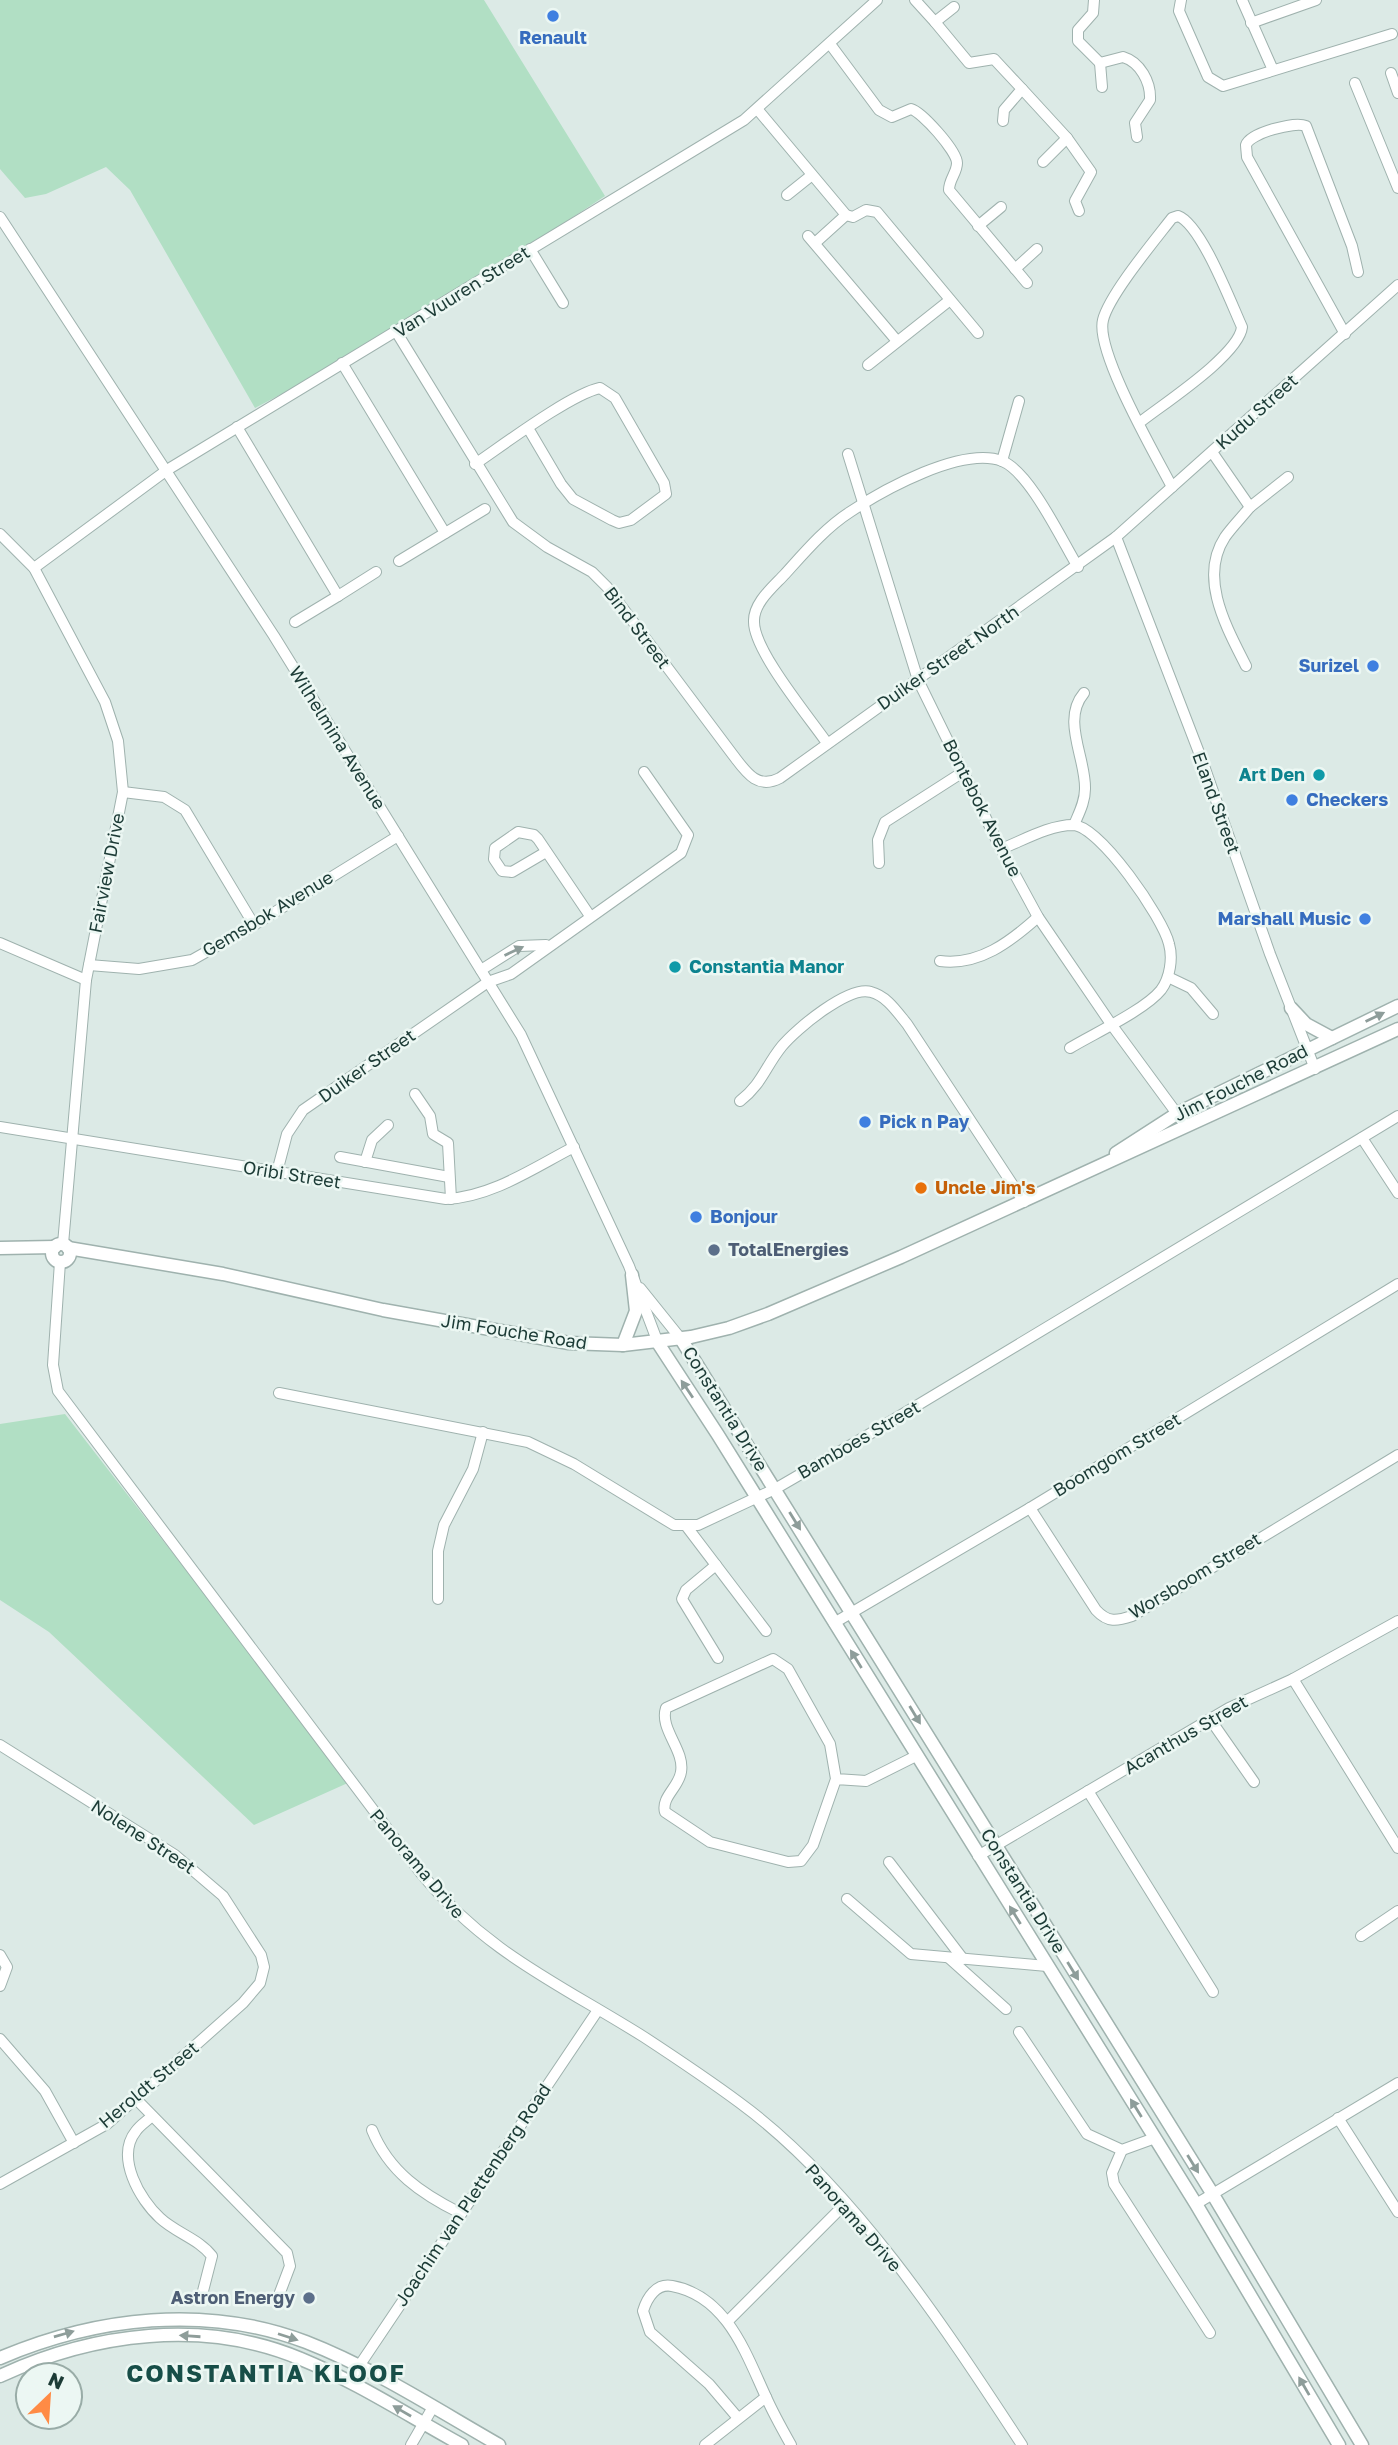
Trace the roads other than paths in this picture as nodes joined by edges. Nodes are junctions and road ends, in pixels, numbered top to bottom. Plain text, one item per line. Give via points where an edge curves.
1 (877, 0) edge
2 (915, 0) edge
3 (1094, 0) edge
4 (1181, 0) edge
5 (1242, 0) edge
6 (1316, 0) edge
7 (954, 7) dead end
8 (935, 22) junction
9 (1251, 23) junction
10 (1392, 34) dead end
11 (830, 44) junction
12 (1100, 63) junction
13 (1273, 70) junction
14 (1391, 73) dead end
15 (1355, 83) dead end
16 (1102, 87) dead end
17 (1022, 89) junction
18 (1398, 93) edge
19 (758, 110) junction
20 (1003, 121) dead end
21 (1137, 137) dead end
22 (1067, 138) junction
23 (1043, 162) dead end
24 (812, 175) junction
25 (1398, 188) edge
26 (787, 195) dead end
27 (1001, 207) dead end
28 (1079, 211) dead end
29 (846, 215) junction
30 (0, 217) edge
31 (978, 226) junction
32 (530, 249) junction
33 (1037, 249) dead end
34 (1015, 269) junction
35 (1358, 272) dead end
36 (1027, 283) dead end
37 (1398, 285) edge
38 (950, 300) junction
39 (563, 303) dead end
40 (397, 333) junction
41 (978, 333) dead end
42 (1345, 334) junction
43 (897, 341) junction
44 (342, 363) junction
45 (868, 365) dead end
46 (1019, 401) dead end
47 (1139, 423) junction
48 (237, 427) junction
49 (528, 428) junction
50 (1212, 452) junction
51 (848, 454) dead end
52 (1002, 461) junction
53 (475, 464) junction
54 (167, 470) junction
55 (1288, 477) dead end
56 (1172, 487) junction
57 (864, 505) junction
58 (1250, 508) junction
59 (485, 509) dead end
60 (445, 533) junction
61 (0, 534) edge
62 (1116, 537) junction
63 (399, 561) dead end
64 (1078, 567) junction
65 (34, 568) junction
66 (376, 572) dead end
67 (338, 596) junction
68 (295, 622) dead end
69 (1246, 666) dead end
70 (918, 680) junction
71 (1084, 693) dead end
72 (827, 743) junction
73 (643, 772) dead end
74 (963, 772) junction
75 (780, 778) joint
76 (122, 792) junction
77 (1074, 825) junction
78 (398, 836) junction
79 (1001, 849) junction
80 (546, 852) junction
81 (879, 863) dead end
82 (590, 916) junction
83 (1038, 917) junction
84 (254, 925) junction
85 (0, 943) edge
86 (550, 944) junction
87 (940, 961) dead end
88 (89, 965) junction
89 (481, 970) junction
90 (1168, 977) junction
91 (86, 980) junction
92 (488, 982) junction
93 (1398, 1006) edge
94 (1292, 1008) junction
95 (1213, 1014) dead end
96 (1111, 1024) junction
97 (1398, 1029) edge
98 (1332, 1038) junction
99 (1070, 1048) dead end
100 (1308, 1049) junction
101 (1315, 1069) junction
102 (415, 1094) dead end
103 (740, 1101) dead end
104 (1178, 1113) junction
105 (1398, 1116) edge
106 (388, 1125) dead end
107 (1186, 1126) junction
108 (0, 1127) edge
109 (1362, 1138) junction
110 (70, 1139) junction
111 (574, 1147) junction
112 (340, 1157) dead end
113 (365, 1162) junction
114 (1089, 1171) junction
115 (277, 1172) junction
116 (449, 1177) junction
117 (1398, 1193) edge
118 (451, 1199) junction
119 (1024, 1202) junction
120 (0, 1248) edge
121 (61, 1252) junction
122 (0, 1254) edge
123 (634, 1279) junction
124 (1398, 1284) edge
125 (681, 1339) junction
126 (658, 1343) junction
127 (623, 1345) junction
128 (279, 1394) dead end
129 (483, 1432) junction
130 (1398, 1455) edge
131 (775, 1489) junction
132 (757, 1498) junction
133 (1030, 1508) junction
134 (687, 1527) junction
135 (716, 1565) junction
136 (438, 1598) dead end
137 (852, 1612) junction
138 (1398, 1622) edge
139 (834, 1623) junction
140 (766, 1632) dead end
141 (719, 1658) dead end
142 (1293, 1679) junction
143 (1210, 1719) junction
144 (0, 1745) edge
145 (916, 1756) junction
146 (836, 1779) junction
147 (1254, 1782) dead end
148 (1088, 1791) junction
149 (995, 1847) junction
150 (1398, 1848) edge
151 (978, 1856) junction
152 (889, 1862) dead end
153 (846, 1899) dead end
154 (1398, 1911) edge
155 (1361, 1936) dead end
156 (0, 1955) edge
157 (261, 1955) joint
158 (949, 1958) junction
159 (963, 1959) junction
160 (1047, 1966) junction
161 (0, 1986) edge
162 (1213, 1992) dead end
163 (1006, 2009) dead end
164 (598, 2010) junction
165 (1020, 2032) dead end
166 (0, 2039) edge
167 (1398, 2083) edge
168 (136, 2099) junction
169 (152, 2116) junction
170 (1338, 2118) junction
171 (372, 2130) dead end
172 (1155, 2138) junction
173 (74, 2143) junction
174 (1122, 2150) junction
175 (0, 2184) edge
176 (1212, 2193) junction
177 (846, 2203) junction
178 (1196, 2204) junction
179 (1398, 2212) edge
180 (460, 2213) junction
181 (203, 2291) dead end
182 (279, 2295) dead end
183 (728, 2321) junction
184 (1210, 2333) dead end
185 (0, 2358) edge
186 (358, 2366) junction
187 (0, 2376) edge
188 (349, 2381) junction
189 (766, 2397) junction
190 (433, 2407) junction
191 (738, 2418) junction
192 (424, 2424) junction
193 (411, 2445) edge
194 (462, 2445) edge
195 (499, 2445) edge
196 (705, 2445) edge
197 (791, 2445) edge
198 (1022, 2445) edge
199 (1339, 2445) edge
200 (1362, 2445) edge

1 - 11 street, Van Vuuren Street
2 - 8 street
3 - 12 street via 1093,13 1076,35
4 - 13 street via 1179,11 1208,78 1227,86
5 - 9 street
6 - 9 street
7 - 8 street
8 - 17 street via 969,63 994,59
9 - 13 street
10 - 13 street
11 - 19 street, Van Vuuren Street
11 - 31 street via 880,110 892,117 915,109 930,124 956,156 949,190
12 - 16 street
12 - 21 street via 1122,57 1144,75 1150,100 1135,123
14 - 18 street
15 - 25 street
17 - 20 street via 1004,110
17 - 22 street
19 - 24 street
19 - 32 street, Van Vuuren Street
22 - 23 street
22 - 28 street via 1091,172 1075,201
24 - 26 street
24 - 29 street
27 - 31 street
29 - 38 street via 877,212
29 - 43 street via 811,240
30 - 54 street, Wilhelmina Avenue
31 - 34 street
32 - 39 street
32 - 40 street, Van Vuuren Street
33 - 34 street
34 - 36 street
35 - 42 street via 1306,126 1289,124 1250,139 1247,157
37 - 42 street, Kudu Street
38 - 41 street
38 - 43 street
40 - 44 street, Van Vuuren Street
40 - 53 street, Bind Street
42 - 50 street, Kudu Street
43 - 45 street
44 - 48 street, Van Vuuren Street
44 - 60 street
46 - 52 street
47 - 47 street via 1101,330 1112,301 1172,218 1178,216 1190,223 1200,240 1242,327 1241,334 1229,351
47 - 56 street
48 - 54 street, Van Vuuren Street
48 - 67 street
49 - 49 street via 592,389 607,390 664,483 666,494 631,520 612,520 573,499
49 - 53 street
50 - 56 street, Kudu Street
50 - 58 street
51 - 57 street, Bontebok Avenue
52 - 57 street via 962,459
52 - 64 street via 1023,479
53 - 75 street, Bind Street via 524,533 575,560 607,587 751,778 764,783
54 - 65 street, Van Vuuren Street
54 - 78 street, Wilhelmina Avenue
55 - 58 street
56 - 62 street, Kudu Street
57 - 70 street, Bontebok Avenue
57 - 72 street via 836,523 801,557 757,606 753,620 760,645
58 - 69 street via 1225,537 1214,567 1215,593
59 - 60 street
60 - 63 street
61 - 65 street, Fairview Drive
62 - 64 street, Duiker Street North
62 - 94 street, Eland Street
64 - 70 street, Duiker Street North
65 - 76 street, Fairview Drive via 105,702 118,741
66 - 67 street
67 - 68 street
70 - 72 street, Duiker Street North
70 - 74 street, Bontebok Avenue
71 - 77 street via 1075,707 1075,721 1086,786
72 - 75 street, Duiker Street North
73 - 82 street, Duiker Street via 688,835 686,847
74 - 79 street, Bontebok Avenue
74 - 81 street via 885,822 878,840
76 - 84 street via 164,797 185,810
76 - 88 street, Fairview Drive
77 - 79 street
77 - 90 street via 1097,837 1159,922 1170,946
78 - 84 street, Gemsbok Avenue
78 - 89 street, Wilhelmina Avenue
79 - 83 street, Bontebok Avenue
80 - 80 street via 534,835 518,832 495,848 494,859 502,871 512,872
80 - 82 street
82 - 86 street, Duiker Street
83 - 87 street via 987,955 954,963
83 - 96 street, Bontebok Avenue
84 - 88 street, Gemsbok Avenue via 192,960 139,969
85 - 91 street
89 -> 86 street via 519,946
86 - 92 street, Duiker Street via 507,976
88 - 91 street, Fairview Drive
89 - 92 street, Wilhelmina Avenue
90 - 95 street via 1191,988
90 - 96 street via 1153,998
91 - 110 street, Fairview Drive
92 - 111 street, Wilhelmina Avenue via 521,1035
92 - 115 street, Duiker Street via 303,1110 287,1134
98 -> 93 street, Jim Fouche Road
94 - 98 street via 1311,1028
94 - 100 street, Eland Street
96 - 99 street
96 - 104 street, Bontebok Avenue
97 - 101 street, Jim Fouche Road
98 - 100 street, Jim Fouche Road
100 - 101 street, Eland Street
100 - 104 street, Jim Fouche Road
101 - 107 street, Jim Fouche Road
102 - 116 street via 430,1116 433,1134 448,1143
103 - 119 street via 759,1085 776,1053 795,1033 845,997 870,991 886,1000 907,1024
104 - 107 street, Bontebok Avenue
104 - 114 street, Jim Fouche Road
105 - 109 street, Bamboes Street
106 - 113 street via 372,1140
107 - 114 street, Jim Fouche Road
108 - 110 street, Oribi Street
109 - 117 street
109 - 131 street, Bamboes Street
110 - 115 street, Oribi Street
110 - 121 street, Fairview Drive
111 - 118 street, Oribi Street via 486,1191
111 - 123 street, Wilhelmina Avenue
112 - 113 street
113 - 116 street
114 - 119 street, Jim Fouche Road
115 - 118 street, Oribi Street
116 - 118 street
119 - 125 street, Jim Fouche Road via 768,1314
120 - 121 street, Jim Fouche Road
121 - 122 street, Jim Fouche Road
121 - 127 street, Jim Fouche Road via 223,1275 525,1337
121 - 164 street, Panorama Drive via 52,1365 65,1401 443,1900 508,1956
123 - 125 street, Wilhelmina Avenue
123 - 126 street, Wilhelmina Avenue
123 - 127 street via 636,1311
124 - 133 street, Boomgom Street
125 - 126 street, Jim Fouche Road
125 - 131 street, Constantia Drive
126 - 127 street, Jim Fouche Road
132 -> 126 street, Constantia Drive
128 - 129 street
129 - 134 street via 528,1442 574,1464 662,1519
129 - 136 street via 473,1469 444,1525 438,1551
130 - 133 street, Worsboom Street via 1119,1621 1096,1610
131 - 132 street, Bamboes Street
131 -> 137 street, Constantia Drive
132 - 134 street, Bamboes Street
132 - 139 street, Constantia Drive
133 - 137 street, Boomgom Street
134 - 135 street
135 - 140 street
135 - 141 street via 686,1590 682,1599
137 - 139 street, Boomgom Street
137 -> 149 street, Constantia Drive
138 - 142 street, Acanthus Street
145 -> 139 street, Constantia Drive
142 - 143 street, Acanthus Street
142 - 150 street
143 - 147 street
143 - 148 street, Acanthus Street
144 - 157 street, Nolene Street via 194,1869 223,1896
145 - 146 street via 866,1781
145 - 151 street, Constantia Drive
146 - 146 street via 830,1744 782,1661 764,1661 670,1705 665,1713 682,1767 678,1783 665,1801 665,1812 728,1849 788,1863 801,1861 813,1845
148 - 149 street, Acanthus Street
148 - 162 street
149 - 151 street, Acanthus Street
149 -> 176 street, Constantia Drive
160 -> 151 street, Constantia Drive
152 - 159 street
153 - 158 street via 906,1952
154 - 155 street
156 - 161 street via 7,1967
157 - 168 street, Heroldt Street via 264,1975 253,1992
158 - 159 street
158 - 163 street
159 - 160 street
172 -> 160 street, Constantia Drive
164 - 177 street, Panorama Drive via 741,2105 779,2135
164 - 180 street, Joachim van Plettenberg Road
165 - 174 street via 1087,2134
166 - 173 street via 45,2091
167 - 170 street
168 - 169 street
168 - 173 street, Heroldt Street via 107,2124
169 - 181 street via 130,2143 131,2172 138,2192 160,2218 212,2256
169 - 182 street via 288,2253 290,2266
170 - 176 street
170 - 179 street
171 - 180 street via 380,2149 402,2175 430,2198
172 - 174 street
172 - 178 street, Constantia Drive
173 - 175 street, Heroldt Street
174 - 184 street via 1112,2174 1114,2184
176 - 178 street
176 - 200 street, Constantia Drive
177 - 183 street
177 - 198 street, Panorama Drive via 972,2368
199 -> 178 street, Constantia Drive
180 - 186 street, Joachim van Plettenberg Road
183 - 189 street
183 - 191 street via 699,2297 675,2286 656,2290 643,2311 650,2332 709,2384
185 -> 186 street via 67,2333 168,2319 274,2332
186 - 188 street, Joachim van Plettenberg Road
186 - 190 street
188 -> 187 street via 262,2346 175,2335 82,2346
192 -> 188 street
189 - 191 street
189 - 197 street
190 - 192 street
190 - 195 street
191 - 196 street
192 - 193 street
192 - 194 street

